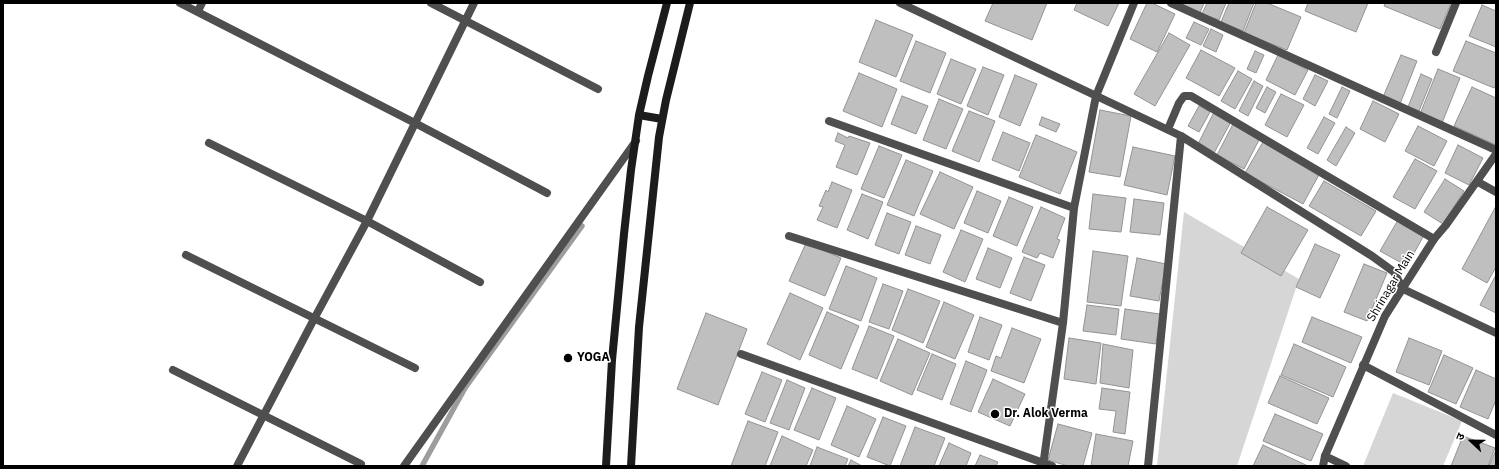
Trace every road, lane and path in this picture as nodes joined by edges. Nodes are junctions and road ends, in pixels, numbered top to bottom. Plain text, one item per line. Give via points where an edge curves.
1 (180, 3) edge
2 (202, 3) edge
3 (431, 3) edge
4 (474, 3) edge
5 (667, 3) edge
6 (690, 3) edge
7 (900, 3) edge
8 (1134, 3) edge
9 (1171, 3) edge
10 (1456, 3) edge
11 (198, 11) junction
12 (465, 20) junction
13 (1436, 52) dead end
14 (598, 89) dead end
15 (1096, 96) junction
16 (639, 115) junction
17 (662, 119) junction
18 (829, 121) dead end
19 (415, 123) junction
20 (1168, 129) junction
21 (1181, 136) junction
22 (636, 142) junction
23 (210, 143) dead end
24 (1496, 150) edge
25 (1496, 154) edge
26 (1478, 182) junction
27 (1496, 192) edge
28 (547, 193) dead end
29 (1074, 208) junction
30 (367, 220) junction
31 (789, 236) dead end
32 (1434, 239) junction
33 (186, 255) dead end
34 (480, 282) dead end
35 (1403, 289) junction
36 (314, 319) junction
37 (1063, 323) junction
38 (1496, 333) edge
39 (741, 354) dead end
40 (1363, 365) junction
41 (415, 368) dead end
42 (173, 370) dead end
43 (264, 415) junction
44 (1496, 435) edge
45 (1325, 456) junction
46 (361, 464) dead end
47 (1047, 465) edge
48 (237, 466) edge
49 (404, 466) edge
50 (606, 466) edge
51 (631, 466) edge
52 (1148, 466) edge
53 (1323, 466) edge
54 (1346, 466) edge

1 - 11 street
2 - 11 street
3 - 12 street
4 - 12 street
5 - 16 main road
6 - 17 main road
7 - 15 street
8 - 15 street
9 - 24 street
10 - 13 street
11 - 19 street
12 - 14 street
12 - 19 street
15 - 20 street
15 - 29 street
16 - 17 main road
16 - 22 main road
17 - 51 main road via 639,327
18 - 29 street
19 - 28 street
19 - 30 street
20 - 21 street
20 - 32 street via 1179,103 1184,96 1191,96
21 - 35 street via 1372,256 1394,272
21 - 52 street
22 - 49 street
22 - 50 main road via 612,360
23 - 30 street
25 - 26 street, Shrinagar Main
26 - 27 street
26 - 32 street, Shrinagar Main
29 - 37 street
30 - 34 street
30 - 36 street
31 - 37 street
32 - 35 street, Shrinagar Main
33 - 36 street
35 - 38 street
35 - 40 street, Shrinagar Main via 1385,316
36 - 41 street
36 - 43 street
37 - 47 street
39 - 47 street
40 - 44 street
40 - 45 street, Shrinagar Main
42 - 43 street
43 - 46 street
43 - 48 street
45 - 53 street, Shrinagar Main
45 - 54 street

